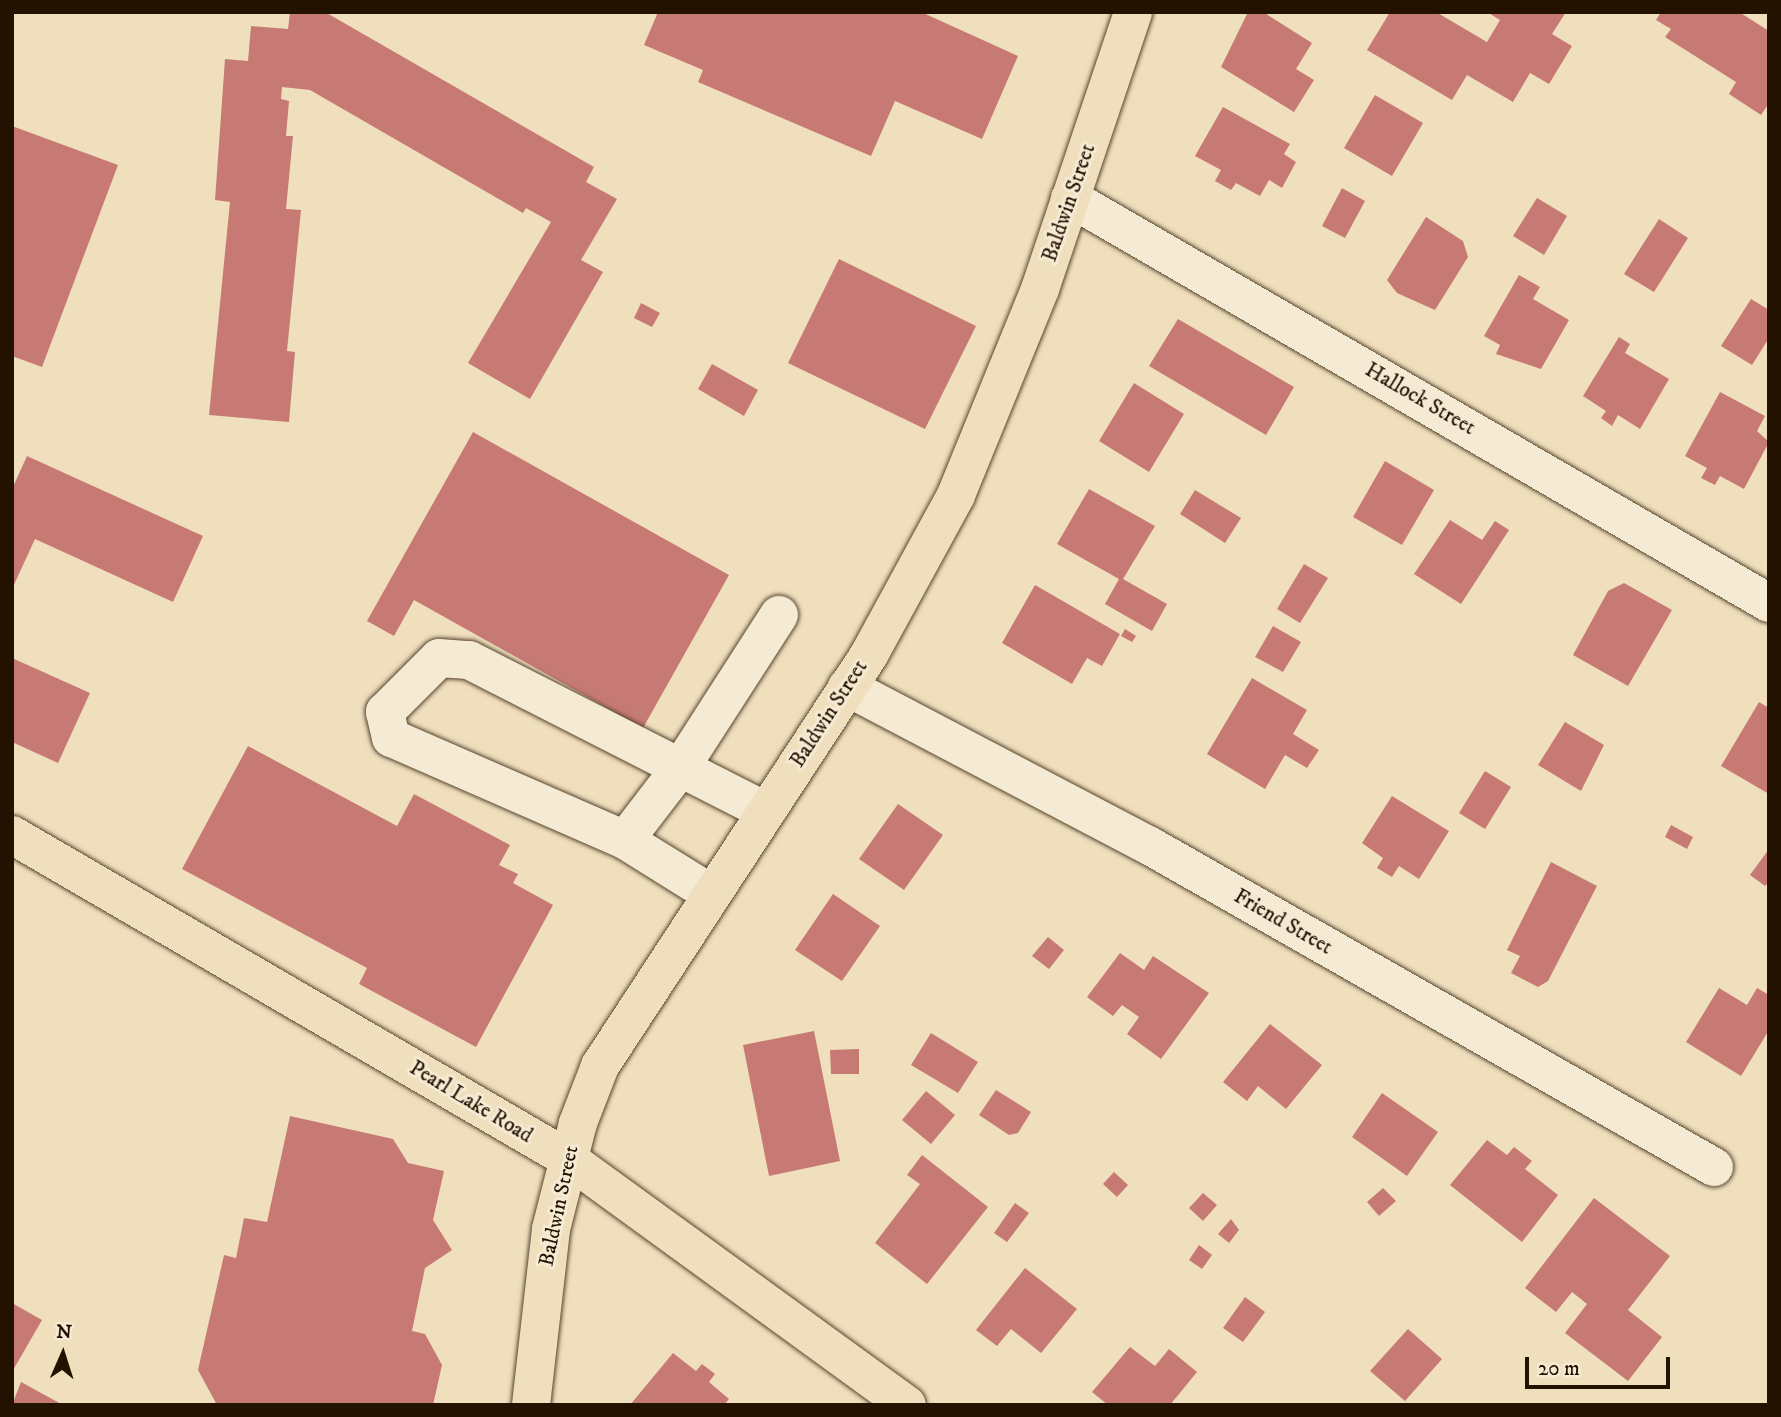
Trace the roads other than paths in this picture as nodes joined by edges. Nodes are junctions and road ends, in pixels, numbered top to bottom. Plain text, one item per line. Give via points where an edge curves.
1 (1133, 12) edge
2 (1070, 198) junction
3 (1769, 603) edge
4 (779, 615) dead end
5 (847, 687) junction
6 (681, 766) junction
7 (765, 811) junction
8 (12, 835) edge
9 (625, 840) junction
10 (710, 893) junction
11 (567, 1158) junction
12 (1714, 1167) dead end
13 (531, 1405) edge
14 (907, 1405) edge

1 - 2 main road, Baldwin Street
2 - 3 street, Hallock Street
2 - 5 main road, Baldwin Street via 978,449 889,621
4 - 6 street
5 - 7 main road, Baldwin Street
5 - 12 street, Friend Street via 1150,846
6 - 7 street
6 - 9 street
6 - 9 street via 469,660 439,658 385,712 391,738
7 - 10 main road, Baldwin Street
8 - 11 main road, Pearl Lake Road
9 - 10 street
10 - 11 main road, Baldwin Street via 614,1040
11 - 13 main road, Baldwin Street via 551,1229
11 - 14 main road, Pearl Lake Road

